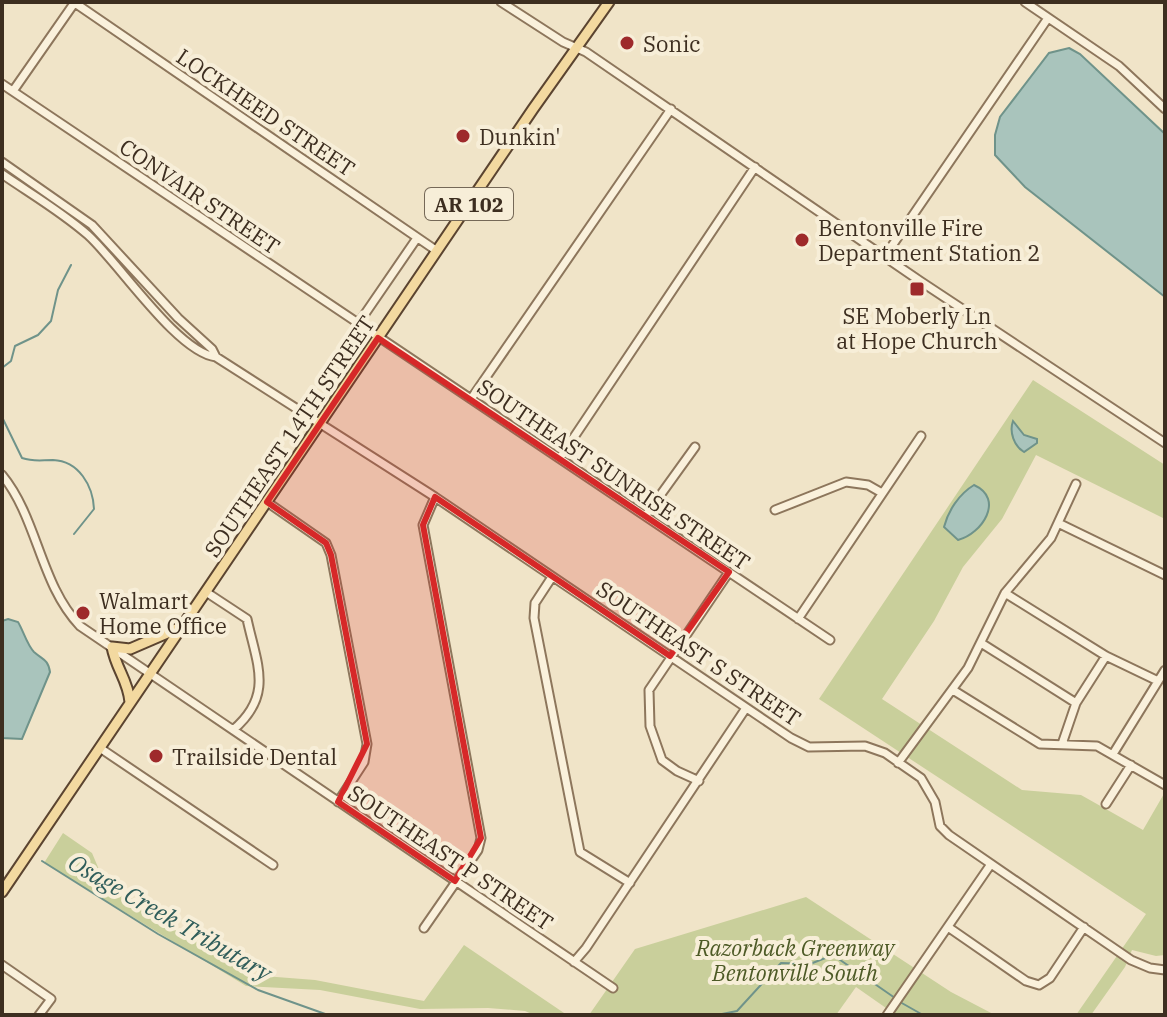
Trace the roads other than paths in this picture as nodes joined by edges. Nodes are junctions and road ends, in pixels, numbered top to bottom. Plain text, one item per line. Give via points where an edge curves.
1 (75, 2) edge
2 (501, 2) edge
3 (609, 2) edge
4 (1025, 2) edge
5 (1048, 18) junction
6 (576, 48) junction
7 (2, 84) edge
8 (13, 91) junction
9 (671, 109) junction
10 (1165, 109) edge
11 (2, 162) edge
12 (755, 167) junction
13 (2, 174) edge
14 (417, 238) junction
15 (437, 251) junction
16 (885, 256) junction
17 (358, 324) junction
18 (378, 338) junction
19 (216, 357) junction
20 (471, 399) junction
21 (319, 424) junction
22 (921, 436) dead end
23 (1165, 443) edge
24 (695, 447) dead end
25 (560, 458) junction
26 (2, 475) edge
27 (1076, 484) dead end
28 (882, 493) junction
29 (435, 497) junction
30 (267, 502) junction
31 (775, 510) dead end
32 (646, 515) junction
33 (1058, 523) junction
34 (729, 572) junction
35 (1165, 575) edge
36 (552, 577) junction
37 (206, 592) junction
38 (1005, 593) junction
39 (798, 619) junction
40 (182, 627) junction
41 (830, 640) dead end
42 (981, 643) junction
43 (112, 647) junction
44 (670, 656) junction
45 (1106, 656) junction
46 (1165, 670) edge
47 (151, 672) junction
48 (1158, 681) junction
49 (953, 690) junction
50 (130, 702) junction
51 (1076, 703) junction
52 (746, 708) junction
53 (233, 730) junction
54 (1062, 744) junction
55 (100, 748) junction
56 (1113, 754) junction
57 (898, 763) junction
58 (1131, 765) junction
59 (699, 781) junction
60 (1165, 785) edge
61 (338, 802) junction
62 (1106, 804) dead end
63 (991, 864) junction
64 (273, 865) dead end
65 (455, 881) junction
66 (630, 883) junction
67 (2, 892) edge
68 (948, 927) junction
69 (1084, 927) junction
70 (424, 928) dead end
71 (574, 962) junction
72 (2, 965) edge
73 (1165, 970) edge
74 (613, 988) dead end
75 (62, 998) dead end
76 (51, 999) junction
77 (39, 1015) edge
78 (887, 1015) edge

1 - 8 street
1 - 14 street, LOCKHEED STREET
2 - 6 street
3 - 6 main road, SOUTHEAST 14TH STREET / AR 102
4 - 5 street
5 - 10 street via 1119,66
5 - 16 street
6 - 9 street
6 - 15 main road, SOUTHEAST 14TH STREET / AR 102
7 - 8 street, CONVAIR STREET
8 - 17 street, CONVAIR STREET
9 - 12 street
9 - 20 street
11 - 19 street via 92,225
12 - 16 street
12 - 25 street
13 - 19 street via 86,233 178,335
14 - 15 street, LOCKHEED STREET
14 - 17 street
15 - 18 main road, SOUTHEAST 14TH STREET / AR 102
16 - 23 street
17 - 18 street, CONVAIR STREET
18 - 20 street, SOUTHEAST SUNRISE STREET
18 - 21 main road, SOUTHEAST 14TH STREET / AR 102
19 - 21 street, SOUTHEAST S STREET
20 - 25 street, SOUTHEAST SUNRISE STREET
21 - 29 street, SOUTHEAST S STREET
21 - 30 main road, SOUTHEAST 14TH STREET / AR 102
22 - 28 street
24 - 32 street
25 - 32 street, SOUTHEAST SUNRISE STREET
26 - 43 street, SOUTHEAST P STREET via 16,495 64,607 80,626
27 - 33 street
28 - 31 street via 846,482
28 - 39 street
29 - 36 street, SOUTHEAST S STREET
29 - 65 street via 423,525 481,838
30 - 37 main road, SOUTHEAST 14TH STREET / AR 102
30 - 61 street via 326,543 331,555 367,744 364,762
32 - 34 street, SOUTHEAST SUNRISE STREET
33 - 35 street
33 - 38 street
34 - 39 street, SOUTHEAST SUNRISE STREET
34 - 44 street
36 - 44 street, SOUTHEAST S STREET
36 - 66 street via 535,603 534,618 576,841 580,852
37 - 40 main road, SOUTHEAST 14TH STREET / AR 102
37 - 53 street via 247,619 256,660 258,696 249,716
38 - 42 street
38 - 45 street
39 - 41 street, SOUTHEAST SUNRISE STREET
40 - 43 main road via 130,649
40 - 47 main road, SOUTHEAST 14TH STREET / AR 102
42 - 49 street
42 - 51 street
43 - 47 street, SOUTHEAST P STREET
43 - 50 main road
44 - 52 street, SOUTHEAST S STREET
44 - 59 street via 649,690 650,726 662,760
45 - 48 street
45 - 51 street
46 - 48 street
47 - 50 main road, SOUTHEAST 14TH STREET / AR 102
47 - 53 street, SOUTHEAST P STREET
48 - 56 street
49 - 54 street via 1040,744
49 - 57 street
50 - 55 main road, SOUTHEAST 14TH STREET / AR 102
51 - 54 street
52 - 57 street, SOUTHEAST S STREET via 809,747 865,746
52 - 59 street
53 - 61 street, SOUTHEAST P STREET
54 - 56 street via 1092,744
55 - 64 street
55 - 67 main road, SOUTHEAST 14TH STREET / AR 102
56 - 58 street
57 - 63 street, SOUTHEAST S STREET via 921,778 935,802 940,826
58 - 60 street
58 - 62 street
59 - 66 street
61 - 65 street, SOUTHEAST P STREET
63 - 68 street
63 - 69 street, SOUTHEAST S STREET
65 - 70 street
65 - 71 street, SOUTHEAST P STREET
66 - 71 street
68 - 69 street via 1039,985 1050,978
68 - 78 street
69 - 73 street, SOUTHEAST S STREET via 1139,964
71 - 74 street, SOUTHEAST P STREET
72 - 76 street
75 - 76 street
76 - 77 street

